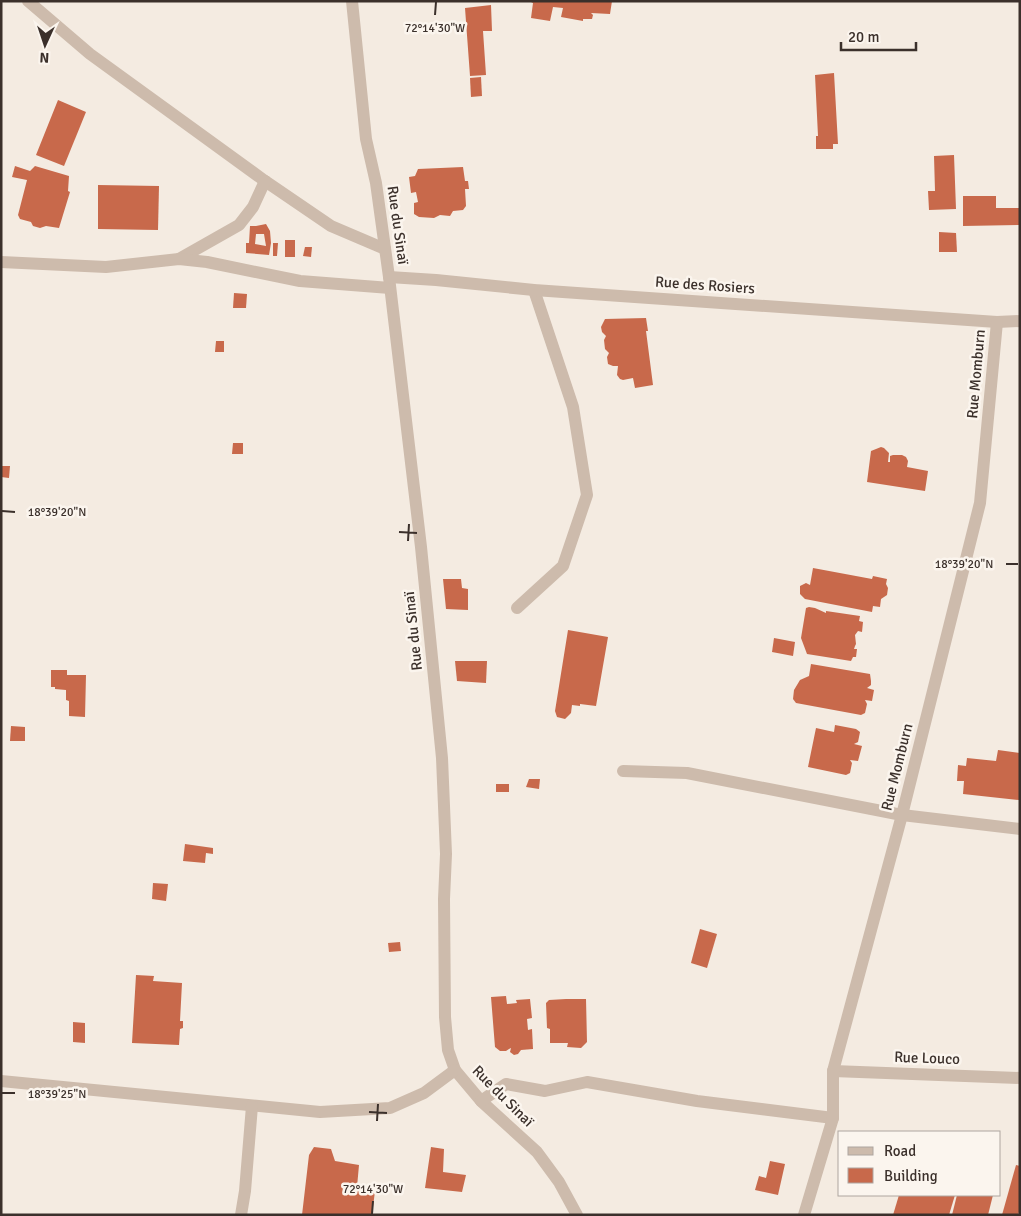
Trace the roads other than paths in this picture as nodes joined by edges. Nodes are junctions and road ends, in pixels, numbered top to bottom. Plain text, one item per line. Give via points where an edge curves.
1 (28, 1) edge
2 (352, 1) edge
3 (265, 181) junction
4 (385, 249) junction
5 (179, 259) junction
6 (1, 262) edge
7 (389, 283) junction
8 (534, 290) junction
9 (997, 322) junction
10 (1020, 322) edge
11 (517, 608) dead end
12 (623, 771) dead end
13 (902, 815) junction
14 (1020, 828) edge
15 (455, 1070) junction
16 (833, 1071) junction
17 (1020, 1078) edge
18 (1, 1082) edge
19 (481, 1101) junction
20 (252, 1106) junction
21 (833, 1118) junction
22 (241, 1215) edge
23 (577, 1215) edge
24 (804, 1215) edge

1 - 3 street via 90,54
2 - 4 street, Rue du Sinaï via 366,139
3 - 4 street via 331,226
3 - 5 street via 253,207 239,225
4 - 7 street, Rue du Sinaï
5 - 6 street via 106,267
5 - 7 street, Rue des Rosiers via 300,281
7 - 8 street, Rue des Rosiers via 436,280
7 - 15 street, Rue du Sinaï via 442,758 446,854 445,1017 448,1050
8 - 9 street, Rue des Rosiers
8 - 11 street via 572,407 587,495 563,566
9 - 10 street, Rue des Rosiers
9 - 13 street, Rue Momburn via 980,503
12 - 13 street via 687,773
13 - 14 street
13 - 16 street, Rue Momburn
15 - 19 street, Rue du Sinaï
15 - 20 street via 424,1093 390,1108 320,1112
16 - 17 street, Rue Louco
16 - 21 street, Rue Momburn
18 - 20 street
19 - 21 street via 506,1084 545,1091 587,1082 697,1101
19 - 23 street, Rue du Sinaï via 538,1152 560,1182
20 - 22 street
21 - 24 street, Rue Momburn

